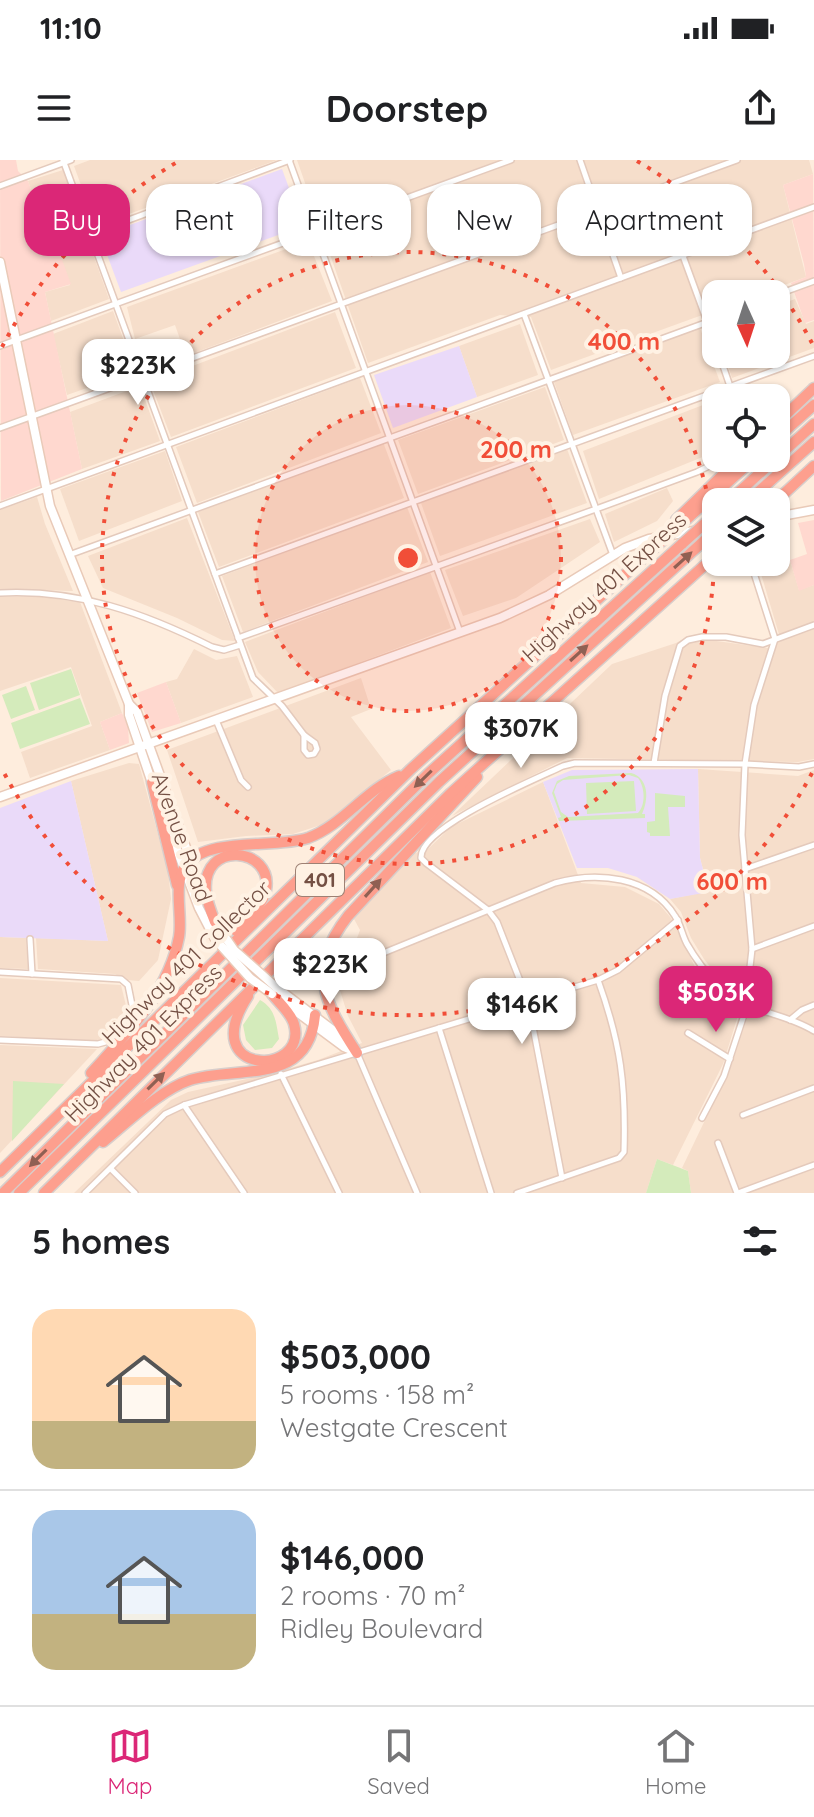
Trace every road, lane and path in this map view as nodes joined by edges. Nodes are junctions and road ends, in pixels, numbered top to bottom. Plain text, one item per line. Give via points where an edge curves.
1 (71, 160) edge
2 (290, 160) edge
3 (511, 160) edge
4 (580, 160) edge
5 (737, 160) edge
6 (63, 161) edge
7 (72, 184) edge
8 (298, 184) edge
9 (588, 184) edge
10 (672, 184) edge
11 (0, 186) edge
12 (411, 197) edge
13 (814, 207) edge
14 (130, 219) edge
15 (557, 226) edge
16 (752, 230) edge
17 (278, 245) edge
18 (99, 256) edge
19 (323, 256) edge
20 (613, 256) edge
21 (683, 256) joint
22 (0, 265) edge
23 (621, 278) junction
24 (814, 281) edge
25 (790, 290) edge
26 (117, 303) junction
27 (341, 305) junction
28 (702, 308) edge
29 (524, 314) junction
30 (702, 324) edge
31 (16, 341) junction
32 (0, 346) edge
33 (814, 356) edge
34 (366, 372) junction
35 (143, 376) junction
36 (549, 380) junction
37 (736, 384) edge
38 (814, 388) edge
39 (702, 396) edge
40 (814, 405) edge
41 (790, 411) edge
42 (32, 416) junction
43 (814, 424) edge
44 (790, 426) edge
45 (0, 428) edge
46 (390, 439) junction
47 (814, 442) edge
48 (166, 444) junction
49 (572, 445) junction
50 (814, 466) edge
51 (702, 470) edge
52 (727, 472) edge
53 (738, 472) edge
54 (743, 488) edge
55 (763, 488) edge
56 (790, 488) edge
57 (46, 489) junction
58 (413, 503) junction
59 (0, 506) edge
60 (596, 509) junction
61 (191, 510) junction
62 (814, 510) edge
63 (790, 514) edge
64 (682, 519) junction
65 (702, 525) edge
66 (702, 531) edge
67 (702, 543) edge
68 (69, 555) junction
69 (613, 555) junction
70 (437, 567) junction
71 (702, 568) edge
72 (215, 574) junction
73 (755, 576) edge
74 (0, 593) edge
75 (89, 599) junction
76 (814, 625) edge
77 (460, 632) junction
78 (238, 638) junction
79 (775, 639) junction
80 (240, 645) junction
81 (274, 700) junction
82 (216, 720) junction
83 (304, 735) dead end
84 (144, 745) junction
85 (498, 750) junction
86 (654, 763) junction
87 (745, 764) junction
88 (814, 764) edge
89 (408, 772) junction
90 (152, 782) junction
91 (248, 787) dead end
92 (0, 797) edge
93 (814, 845) edge
94 (187, 864) junction
95 (745, 869) junction
96 (180, 898) junction
97 (488, 910) junction
98 (678, 920) junction
99 (814, 926) edge
100 (217, 930) junction
101 (30, 939) dead end
102 (226, 949) junction
103 (752, 949) junction
104 (371, 958) dead end
105 (0, 972) edge
106 (32, 974) junction
107 (265, 974) junction
108 (598, 980) junction
109 (274, 991) junction
110 (528, 1001) junction
111 (814, 1005) edge
112 (746, 1006) junction
113 (315, 1019) junction
114 (790, 1020) junction
115 (439, 1028) junction
116 (814, 1031) edge
117 (688, 1033) dead end
118 (0, 1040) edge
119 (357, 1053) junction
120 (730, 1059) junction
121 (281, 1074) junction
122 (814, 1088) edge
123 (77, 1095) junction
124 (184, 1105) junction
125 (743, 1115) dead end
126 (702, 1118) dead end
127 (718, 1143) dead end
128 (81, 1155) junction
129 (814, 1165) edge
130 (111, 1169) junction
131 (0, 1172) edge
132 (562, 1178) junction
133 (3, 1193) edge
134 (19, 1193) edge
135 (44, 1193) edge
136 (85, 1193) edge
137 (135, 1193) edge
138 (244, 1193) edge
139 (339, 1193) edge
140 (417, 1193) edge
141 (491, 1193) edge
142 (517, 1193) edge
143 (737, 1193) edge

1 - 6 street
2 - 8 street
2 - 14 street
3 - 12 street
4 - 9 street
5 - 10 street
6 - 7 street
6 - 11 street
13 - 16 street
15 - 27 street
17 - 26 street
18 - 26 street
19 - 27 street
20 - 23 street
21 - 23 street
21 - 28 street
22 - 31 main road, Avenue Road
23 - 29 street
24 - 25 street
26 - 31 street
26 - 35 street
27 - 34 street
27 - 35 street
29 - 34 street
29 - 36 street
30 - 36 street
31 - 32 street
31 - 42 main road, Avenue Road
33 - 37 street
34 - 46 street
34 - 48 street
35 - 42 street
35 - 48 street
36 - 46 street
36 - 49 street
38 - 41 highway
39 - 49 street
40 - 44 highway
42 - 45 street
42 - 57 main road, Avenue Road
43 - 54 highway
46 - 58 street
46 - 61 street
47 - 55 highway
48 - 57 street
48 - 61 street
49 - 58 street
49 - 60 street
50 - 56 highway
51 - 60 street
52 - 64 highway
53 - 64 highway, Highway 401 Collector / 401
57 - 59 street
57 - 68 main road, Avenue Road
58 - 70 street
58 - 72 street
60 - 69 street
60 - 70 street
61 - 68 street
61 - 72 street
62 - 63 main road
64 - 89 highway, Highway 401 Collector / 401, bridge
65 - 69 main road
66 -> 133 highway, Highway 401 Express / 401, bridge via 429,773
134 -> 67 highway, Highway 401 Express / 401 via 410,810
68 - 75 main road, Avenue Road
69 - 77 main road via 526,607
70 - 77 street
70 - 78 street
71 - 85 highway, 401
72 - 78 street
73 - 79 street
74 - 75 street
75 - 80 street via 140,614 212,647
75 - 84 main road, Avenue Road
76 - 79 street
77 - 81 main road
78 - 80 street
79 - 86 street via 763,644 702,637 680,646
79 - 87 street via 754,705
80 - 81 street via 253,678
81 - 82 main road
81 - 83 street
82 - 84 main road
82 - 91 street
84 - 90 main road, Avenue Road
84 - 92 main road
84 - 94 main road, Avenue Road
85 - 107 highway, 401
119 -> 85 highway via 325,998 323,960 331,939
86 - 87 street
86 - 97 street via 563,766 447,823 420,851 421,858
87 - 88 street
87 - 95 street
89 - 94 highway via 311,837 218,848
89 - 102 highway, Highway 401 Collector / 401
90 - 94 main road, Avenue Road
90 - 96 highway
93 - 95 street
94 - 96 highway
94 - 100 main road, Avenue Road
94 - 100 main road, Avenue Road via 199,908
95 - 103 street
96 - 123 highway via 175,950 153,1001
97 - 98 street via 568,879 606,878 649,891
97 - 104 street
97 - 110 street
98 - 108 street
98 - 112 street via 700,964
99 - 103 street
100 - 102 highway via 206,892 210,868 225,856 246,856 263,872 266,890
100 - 109 main road, Avenue Road, bridge via 250,978
101 - 106 street
102 - 123 highway, Highway 401 Collector / 401
103 - 112 street
105 - 106 street
106 - 118 street via 121,979 128,985 133,1010 109,1041 98,1044
107 - 109 highway via 233,1025 239,1051 254,1062 278,1059 295,1038 292,1020
128 -> 107 highway, 401
108 - 110 street
108 - 132 street via 622,1065 624,1152
109 - 113 main road, Avenue Road
110 - 115 street
110 - 132 street
111 - 114 street
112 - 114 street
112 - 120 street
113 - 119 main road, Avenue Road
113 - 128 highway via 305,1046 286,1063 263,1072 189,1081
114 - 116 street
115 - 119 street
115 - 141 street
117 - 120 street
119 - 121 street
119 - 140 street
120 - 126 street
121 - 124 street
121 - 139 street
122 - 125 street
123 - 131 highway, Highway 401 Collector / 401
124 - 130 street via 165,1114
124 - 138 street
127 - 143 street
128 - 135 highway, 401
129 - 143 street
130 - 136 street
130 - 137 street
132 - 142 street

